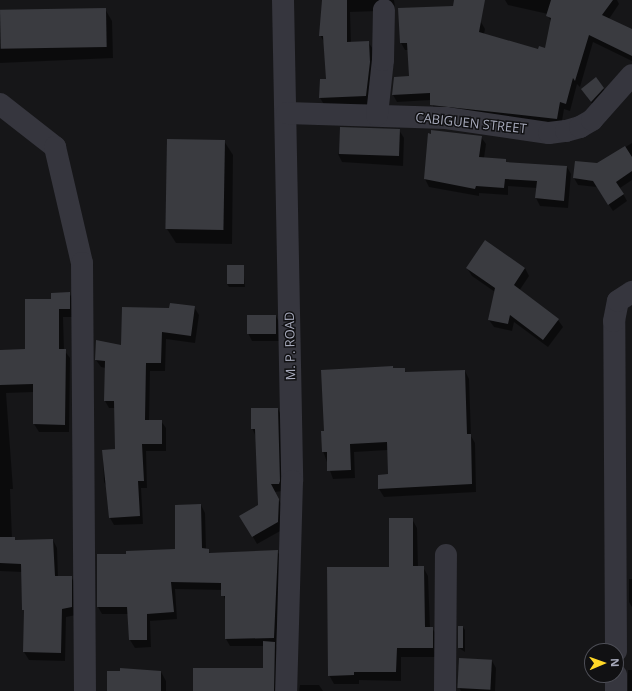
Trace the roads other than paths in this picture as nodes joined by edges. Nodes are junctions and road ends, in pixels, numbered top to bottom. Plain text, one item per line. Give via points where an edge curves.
1 (283, 0) edge
2 (384, 10) dead end
3 (632, 75) edge
4 (0, 104) edge
5 (286, 112) junction
6 (377, 115) junction
7 (632, 292) edge
8 (446, 555) dead end
9 (621, 637) edge
10 (85, 691) edge
11 (286, 691) edge
12 (445, 691) edge

1 - 5 street, M. P. ROAD
2 - 6 street via 383,60
3 - 6 street, CABIGUEN STREET via 592,120 580,128 566,131 549,133 446,118
4 - 10 street via 55,147 82,263
5 - 6 street, CABIGUEN STREET
5 - 11 street, M. P. ROAD via 292,481
7 - 9 street via 618,301 614,321
8 - 12 street

